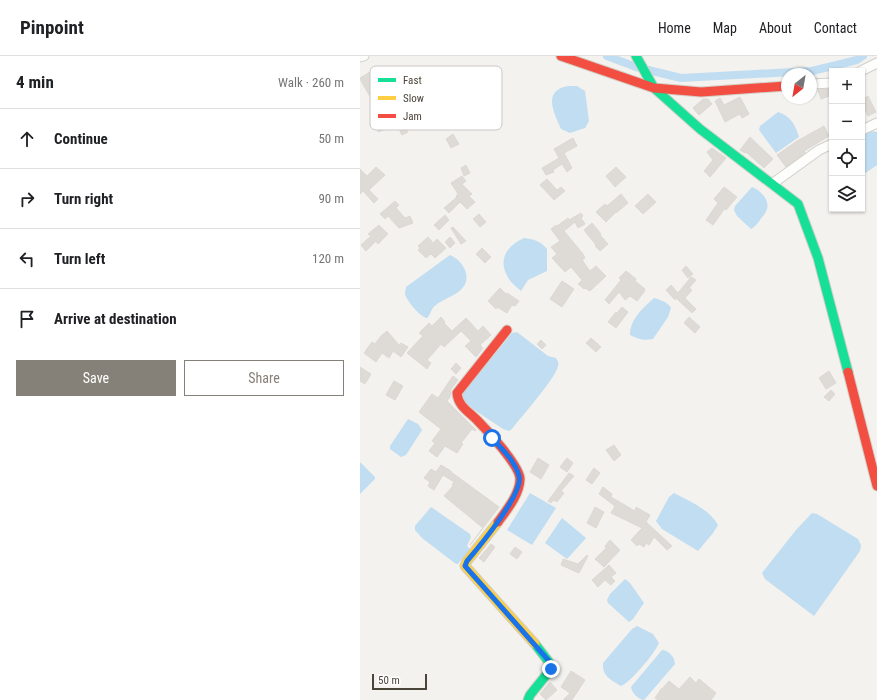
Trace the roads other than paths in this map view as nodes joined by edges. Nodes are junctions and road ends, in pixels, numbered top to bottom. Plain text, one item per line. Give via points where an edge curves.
1 (364, 56) edge
2 (562, 56) edge
3 (636, 56) edge
4 (360, 57) edge
5 (877, 63) edge
6 (865, 69) edge
7 (829, 83) edge
8 (817, 84) edge
9 (781, 86) edge
10 (654, 88) junction
11 (877, 123) edge
12 (865, 129) edge
13 (829, 145) edge
14 (772, 184) junction
15 (507, 330) dead end
16 (877, 486) edge
17 (528, 700) edge

1 - 4 street
2 - 10 street
3 - 10 street
5 - 6 street
7 - 8 street
9 - 10 street via 701,92
10 - 14 street via 700,130
11 - 12 street
13 - 14 street
14 - 16 street via 798,204 818,258
15 - 17 street via 457,393 457,399 511,460 520,477 519,486 488,537 465,566 552,666

